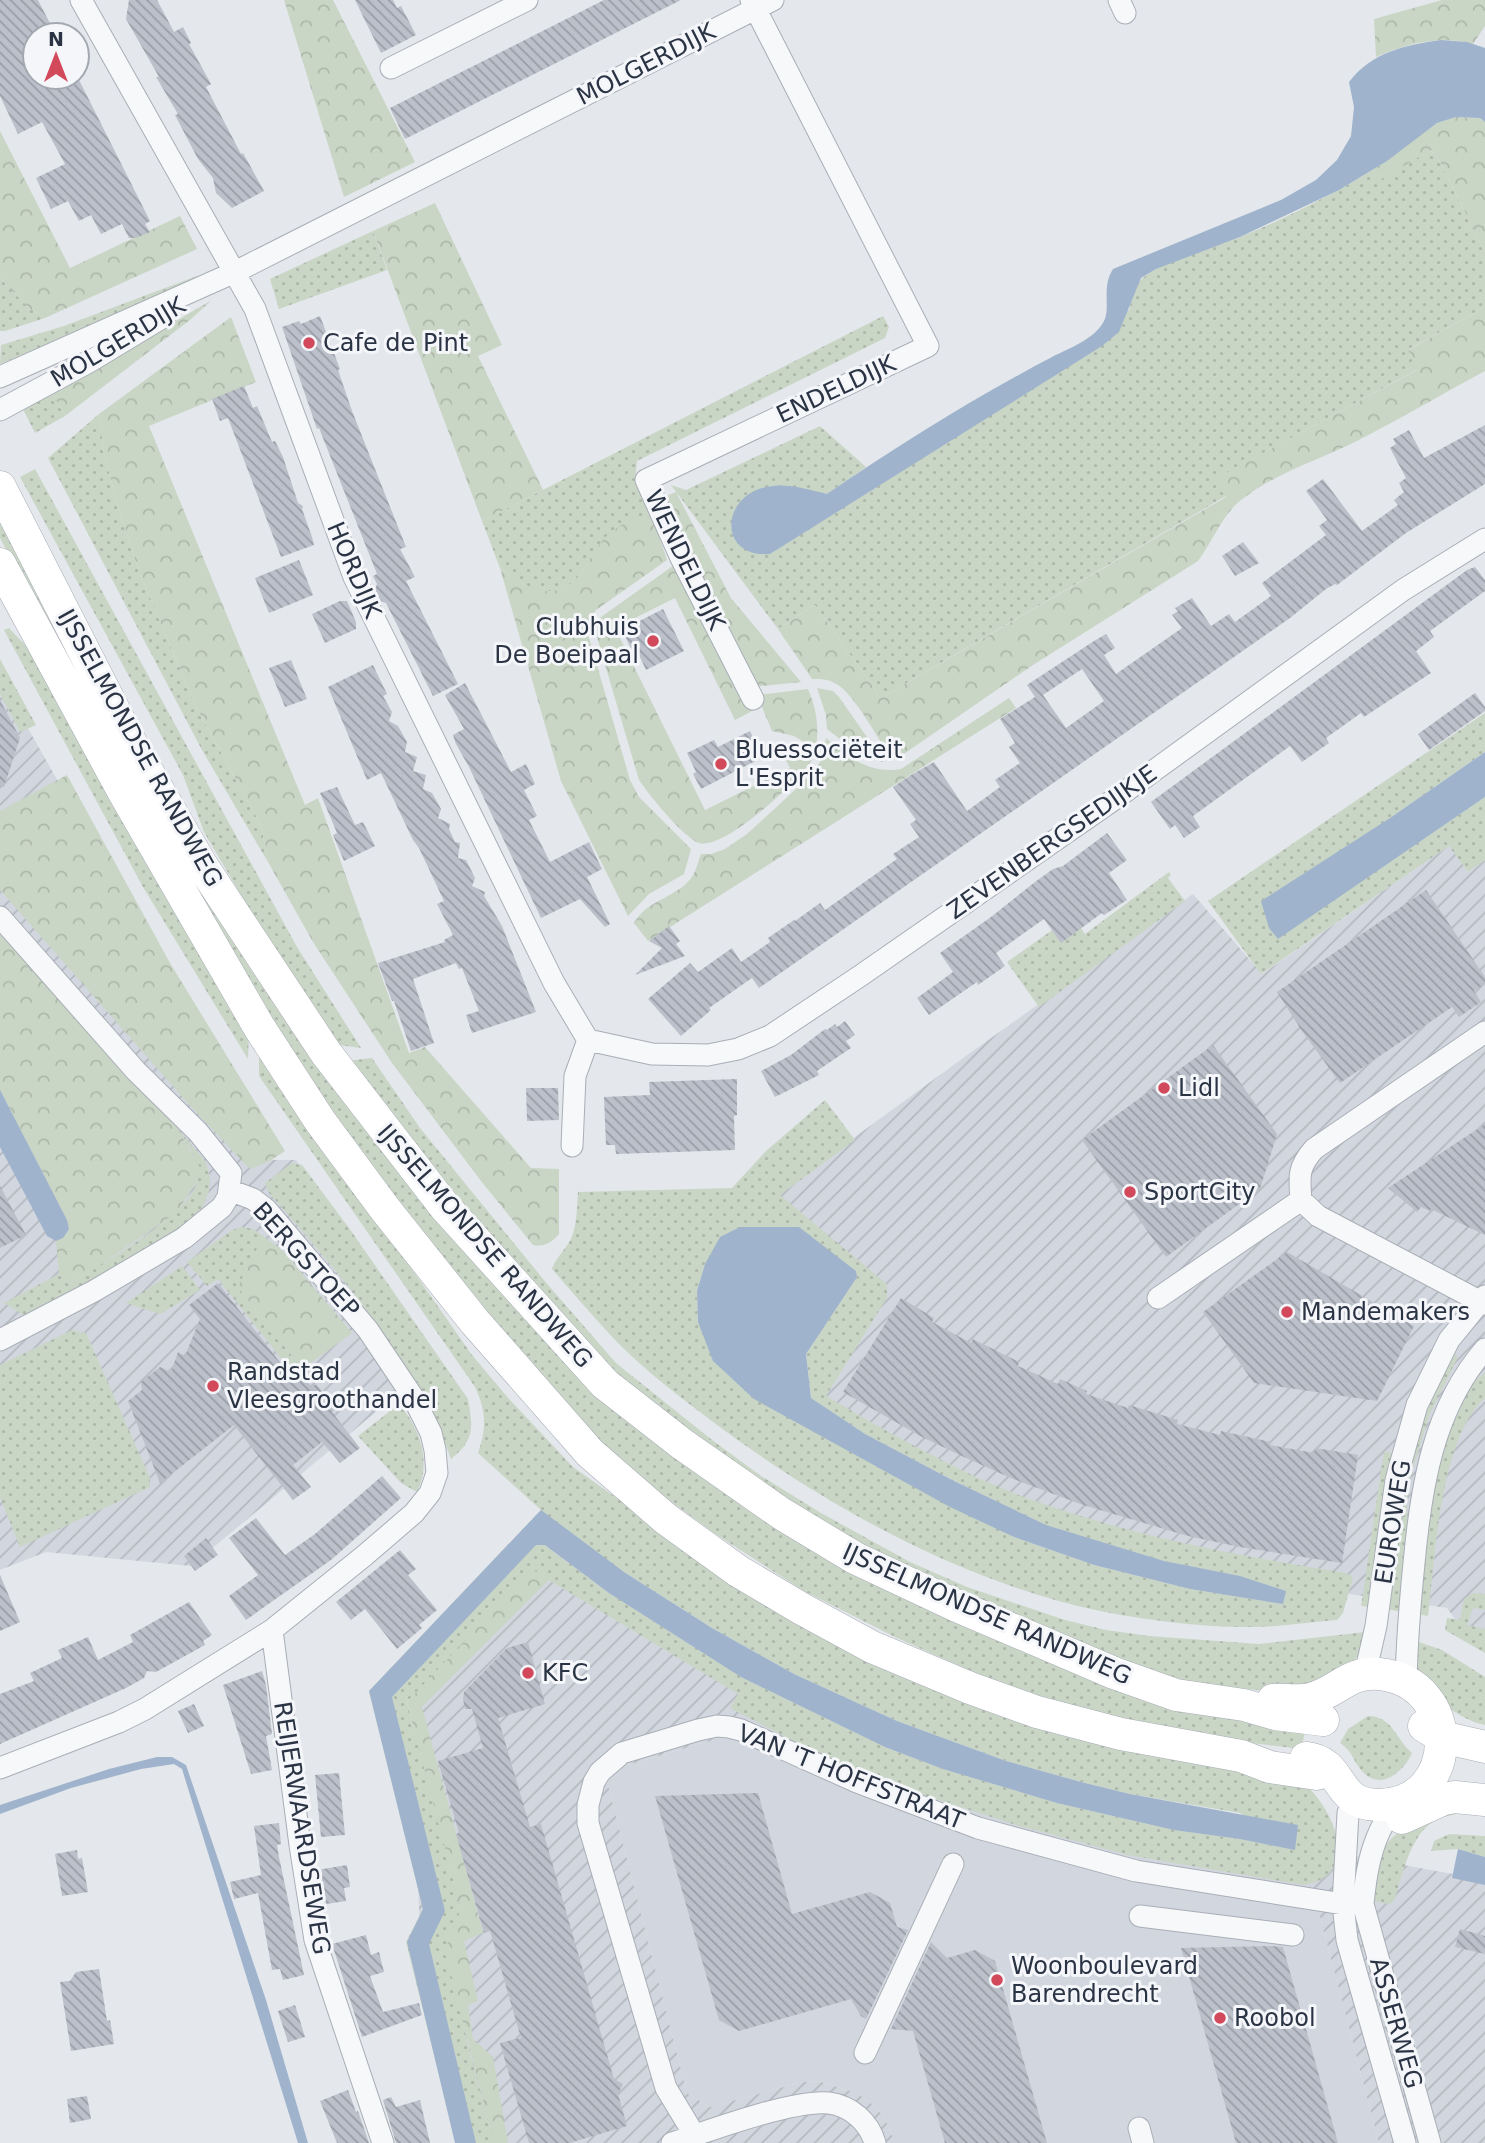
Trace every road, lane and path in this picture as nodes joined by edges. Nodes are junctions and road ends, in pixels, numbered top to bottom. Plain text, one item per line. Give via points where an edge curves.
1 (81, 0) edge
2 (527, 0) edge
3 (760, 3) edge
4 (391, 68) dead end
5 (235, 272) junction
6 (928, 346) joint
7 (0, 377) edge
8 (0, 410) edge
9 (743, 433) joint
10 (0, 487) edge
11 (1485, 539) edge
12 (0, 564) edge
13 (753, 699) dead end
14 (0, 916) edge
15 (1485, 1032) edge
16 (588, 1040) junction
17 (572, 1146) dead end
18 (229, 1190) junction
19 (1301, 1200) junction
20 (1158, 1298) dead end
21 (1483, 1305) edge
22 (0, 1340) edge
23 (1485, 1349) edge
24 (272, 1630) junction
25 (1406, 1681) junction
26 (1363, 1683) junction
27 (1320, 1709) junction
28 (1440, 1728) junction
29 (1485, 1732) edge
30 (1485, 1747) edge
31 (1315, 1766) junction
32 (0, 1768) edge
33 (1485, 1788) edge
34 (1432, 1792) junction
35 (1485, 1800) edge
36 (1390, 1812) junction
37 (1348, 1813) junction
38 (953, 1864) dead end
39 (1353, 1903) junction
40 (1140, 1916) dead end
41 (1293, 1935) dead end
42 (865, 2053) dead end
43 (695, 2136) junction
44 (383, 2143) edge
45 (672, 2143) edge
46 (875, 2143) edge
47 (1405, 2143) edge
48 (1430, 2143) edge

1 - 5 street, HORDIJK
2 - 4 street
3 - 5 street, MOLGERDIJK
3 - 6 street, MOLGERDIJK
5 - 7 street, MOLGERDIJK
5 - 8 street, MOLGERDIJK via 89,362
5 - 16 street, HORDIJK via 255,309 354,577 554,983
6 - 9 street, ENDELDIJK
9 - 13 street, WENDELDIJK via 646,480
10 - 27 main road, IJSSELMONDSE RANDWEG via 132,744 201,864 326,1053 445,1207 605,1384 782,1514 855,1558 957,1606 1176,1695 1275,1714
11 - 16 street, ZEVENBERGSEDIJKJE via 1404,590 1119,796 770,1036 708,1055 652,1054
12 - 31 main road, IJSSELMONDSE RANDWEG via 123,791 259,1027 320,1121 475,1322 590,1453 666,1519 738,1571 872,1647 1037,1712 1121,1734 1241,1756 1270,1767
14 - 18 street, BERGSTOEP via 206,1143 231,1173
15 - 19 street via 1314,1149 1299,1174
16 - 17 street via 575,1076
18 - 22 street via 222,1207 184,1238
18 - 24 street, BERGSTOEP via 266,1209 368,1330 413,1397 435,1450 437,1473 430,1493 414,1513
19 - 20 street
19 - 21 street via 1318,1216
21 - 26 street, EUROWEG via 1449,1340 1418,1405 1395,1480 1376,1626
23 - 25 street, EUROWEG via 1452,1398 1432,1447 1420,1500
24 - 32 street, BERGSTOEP via 145,1709
24 - 44 street, REIJERWAARDSEWEG via 315,1940
25 - 26 main road via 1390,1676
25 - 28 main road via 1427,1699
26 - 27 main road via 1336,1704
26 - 28 main road via 1395,1696 1413,1709 1426,1728
27 - 31 main road
28 - 29 main road
28 - 30 main road
28 - 34 main road
31 - 36 main road via 1329,1766 1346,1793 1359,1802
31 - 37 main road via 1325,1793
33 - 34 main road
34 - 35 main road
34 - 36 main road via 1416,1813
36 - 37 main road via 1360,1819
36 - 39 street via 1376,1837
37 - 39 street
38 - 42 street
39 - 43 street, VAN 'T HOFFSTRAAT via 1136,1871 978,1828 857,1782 741,1730 717,1726 622,1753 594,1782 589,1823 666,2088
39 - 47 street, ASSERWEG via 1347,1940
39 - 48 street, ASSERWEG
40 - 41 street
43 - 45 street
43 - 46 street via 796,2106 828,2103 853,2111 871,2130

